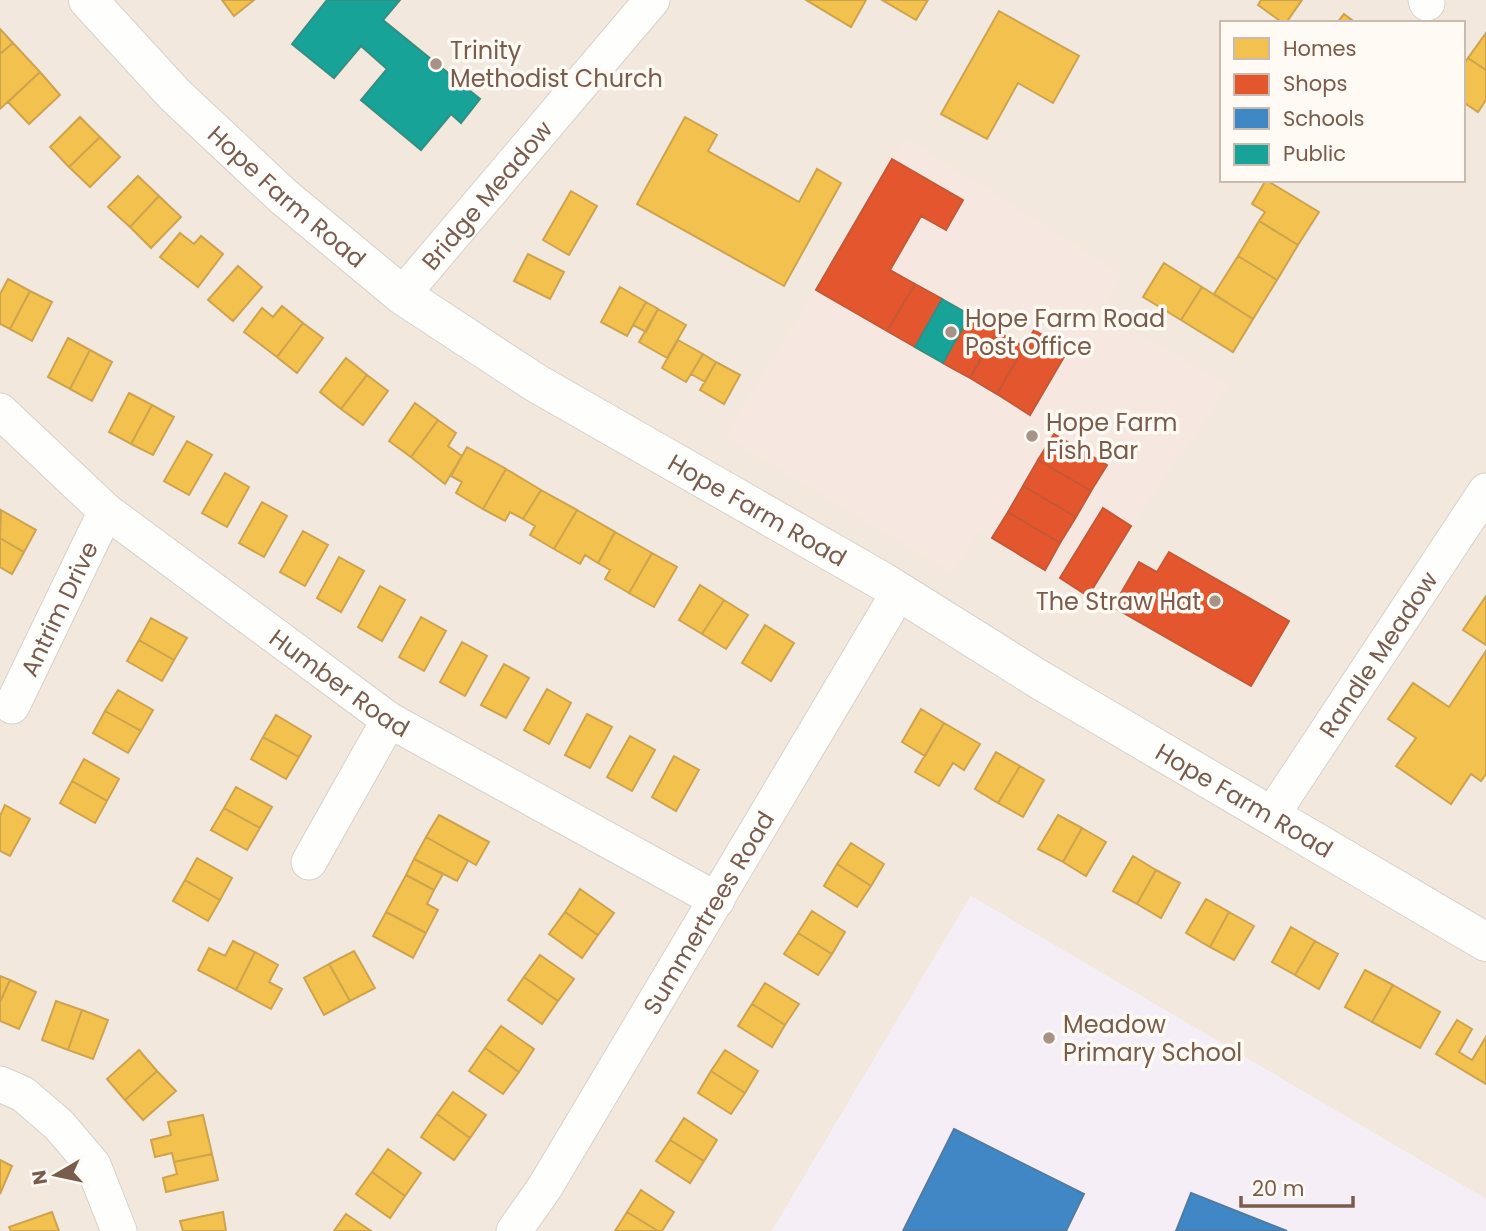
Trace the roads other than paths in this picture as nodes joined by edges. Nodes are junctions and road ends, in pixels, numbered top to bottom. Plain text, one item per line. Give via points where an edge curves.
1 (88, 0) edge
2 (652, 0) edge
3 (402, 295) junction
4 (0, 411) edge
5 (1486, 491) edge
6 (106, 511) junction
7 (899, 592) junction
8 (12, 706) dead end
9 (389, 720) junction
10 (1271, 816) junction
11 (309, 862) dead end
12 (717, 900) junction
13 (1486, 942) edge
14 (0, 1084) edge
15 (119, 1231) edge
16 (514, 1231) edge

1 - 3 street, Hope Farm Road via 185,104 284,197
2 - 3 street, Bridge Meadow
3 - 7 street, Hope Farm Road via 536,383
4 - 6 street, Humber Road
5 - 10 street, Randle Meadow
6 - 8 street, Antrim Drive
6 - 9 street, Humber Road
7 - 10 street, Hope Farm Road
7 - 12 street, Summertrees Road
9 - 11 street
9 - 12 street, Humber Road
10 - 13 street, Hope Farm Road
12 - 16 street, Summertrees Road
14 - 15 street via 23,1094 59,1125 93,1165

